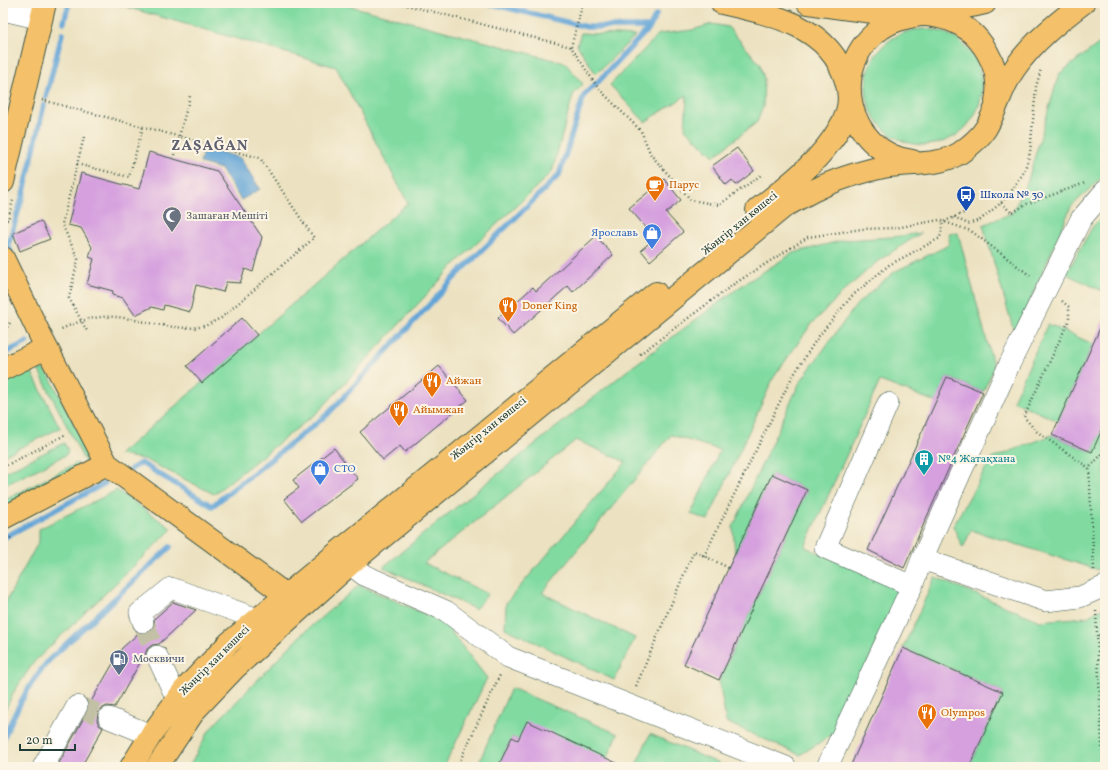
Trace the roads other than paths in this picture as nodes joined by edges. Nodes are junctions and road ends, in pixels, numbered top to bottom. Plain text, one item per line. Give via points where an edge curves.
1 (722, 3) edge
2 (808, 3) edge
3 (985, 3) edge
4 (1083, 3) edge
5 (855, 7) edge
6 (3, 10) edge
7 (43, 11) edge
8 (920, 15) junction
9 (850, 97) junction
10 (994, 112) junction
11 (923, 163) junction
12 (3, 182) edge
13 (1098, 187) edge
14 (3, 258) edge
15 (44, 343) junction
16 (3, 369) edge
17 (888, 403) dead end
18 (107, 464) junction
19 (3, 518) edge
20 (344, 559) junction
21 (922, 559) junction
22 (912, 586) junction
23 (1105, 586) edge
24 (293, 602) junction
25 (258, 619) junction
26 (143, 622) tunnel mouth
27 (158, 656) tunnel mouth
28 (177, 699) junction
29 (76, 706) dead end
30 (109, 718) tunnel mouth
31 (151, 735) junction
32 (43, 767) edge
33 (131, 767) edge
34 (157, 767) edge
35 (786, 767) edge
36 (827, 767) edge

1 - 9 main road via 797,25 820,40 841,67
2 - 5 main road
3 - 8 main road, Жәңгір хан көшесі
4 - 10 main road, Жәңгір хан көшесі via 1028,51 1005,85
5 - 8 main road
6 - 7 street
7 - 12 main road
8 - 9 main road, Жәңгір хан көшесі via 894,21 867,41 856,58 852,71
8 - 10 main road, Жәңгір хан көшесі via 951,20 977,38 993,65 997,80
9 - 11 main road, Жәңгір хан көшесі via 856,120 874,144 888,154
9 - 20 main road, Жәңгір хан көшесі via 841,127 823,152 791,182
10 - 11 main road, Жәңгір хан көшесі via 974,143 958,154
11 - 20 main road, Жәңгір хан көшесі via 898,164 864,172 817,188 785,206
13 - 21 street via 1010,363
14 - 15 main road
15 - 16 main road
15 - 18 main road
17 - 22 street via 825,548
18 - 19 main road
18 - 24 main road
20 - 24 main road, Жәңгір хан көшесі
20 - 35 street via 364,575 446,611 508,657
21 - 22 street
21 - 23 street via 1046,601 1080,598
22 - 36 street
24 - 25 main road, Жәңгір хан көшесі
24 - 34 main road, Жәңгір хан көшесі via 195,710
25 - 26 street via 171,588 140,613
25 - 28 main road, Жәңгір хан көшесі via 229,643
27 - 28 street
28 - 31 main road, Жәңгір хан көшесі
29 - 32 street
30 - 31 street
31 - 33 main road, Жәңгір хан көшесі

